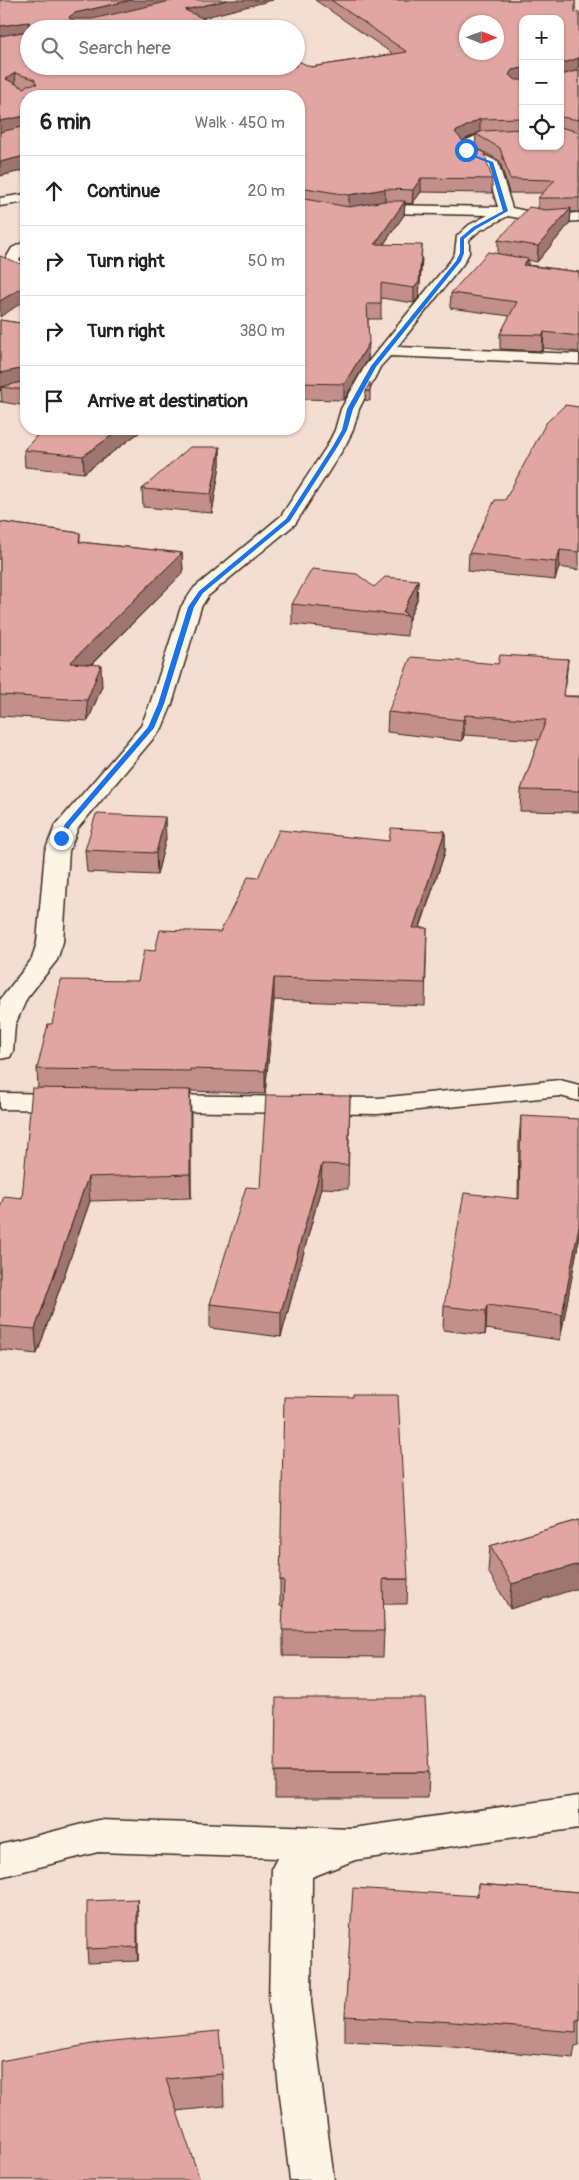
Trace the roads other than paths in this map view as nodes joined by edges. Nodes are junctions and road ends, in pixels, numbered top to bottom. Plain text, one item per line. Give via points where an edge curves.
1 (519, 136) edge
2 (20, 199) edge
3 (0, 202) edge
4 (305, 207) edge
5 (506, 211) junction
6 (579, 217) edge
7 (20, 250) edge
8 (20, 266) edge
9 (385, 351) junction
10 (579, 359) edge
11 (0, 386) edge
12 (20, 389) edge
13 (20, 391) edge
14 (0, 396) edge
15 (8, 994) edge
16 (0, 1051) edge
17 (579, 1092) edge
18 (0, 1101) edge
19 (90, 1102) edge
20 (129, 1102) edge
21 (579, 1812) edge
22 (352, 1844) junction
23 (0, 1861) edge
24 (312, 2180) edge

1 - 5 street via 480,138 464,145 473,155 491,162
2 - 3 street
4 - 5 street via 349,215 385,209
5 - 6 street via 545,218
5 - 9 street via 474,228 462,239 470,257 445,278
7 - 8 street via 12,257 14,264
9 - 10 street
9 - 15 street via 350,409 336,446 288,520 201,592 191,607 151,728 67,826 61,838 57,851 50,942 44,960
11 - 12 street
13 - 14 street
15 - 16 street
17 - 20 street via 560,1088 378,1106
18 - 19 street
21 - 22 street
22 - 23 street via 98,1836
22 - 24 street via 292,1868 290,2002

